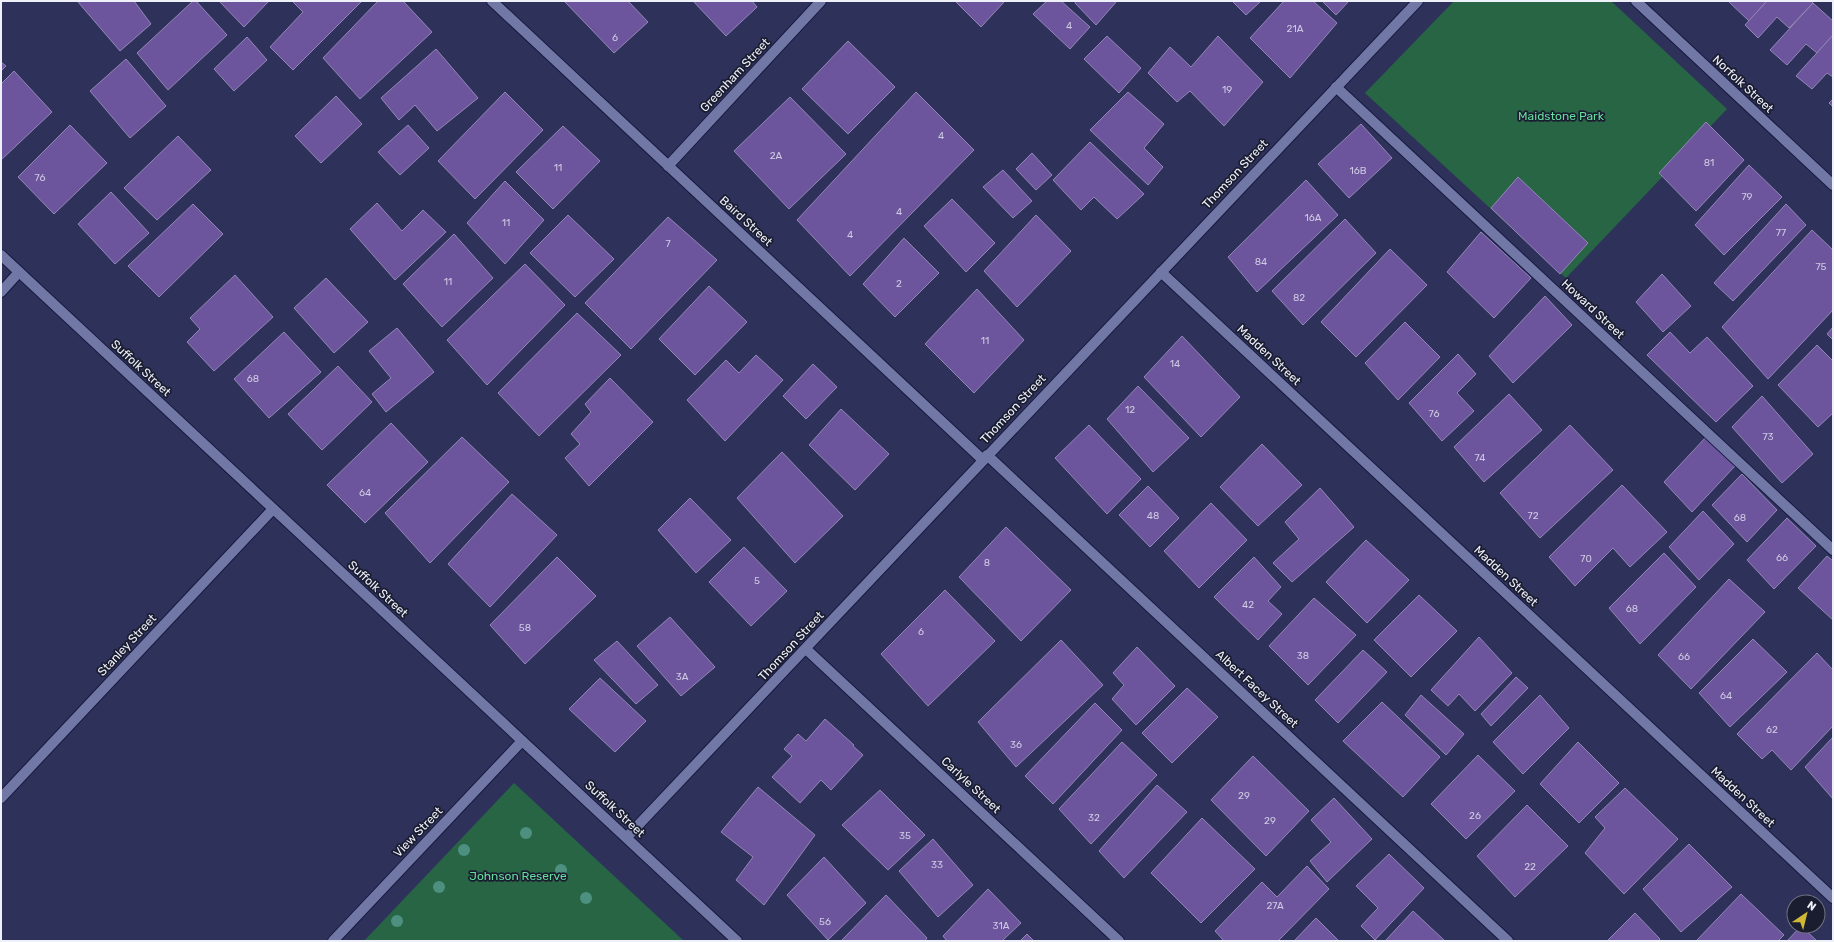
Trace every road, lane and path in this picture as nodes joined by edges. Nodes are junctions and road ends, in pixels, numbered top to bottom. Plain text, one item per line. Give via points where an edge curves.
1 (492, 1) edge
2 (822, 1) edge
3 (1418, 1) edge
4 (1636, 1) edge
5 (1336, 87) junction
6 (668, 166) junction
7 (1833, 185) edge
8 (1, 255) edge
9 (19, 272) junction
10 (1161, 272) junction
11 (1, 292) edge
12 (985, 458) junction
13 (273, 509) junction
14 (1833, 550) edge
15 (806, 649) junction
16 (522, 741) junction
17 (1, 798) edge
18 (627, 837) junction
19 (1833, 898) edge
20 (333, 941) edge
21 (737, 941) edge
22 (1119, 941) edge
23 (1508, 941) edge

1 - 6 street, Baird Street
2 - 6 street, Greenham Street
3 - 5 street, Thomson Street
4 - 7 street, Norfolk Street
5 - 10 street, Thomson Street
5 - 14 street, Howard Street
6 - 12 street, Baird Street
8 - 9 street, Suffolk Street
9 - 11 street
9 - 13 street, Suffolk Street
10 - 12 street, Thomson Street
10 - 19 street, Madden Street
12 - 15 street, Thomson Street
12 - 23 street, Albert Facey Street
13 - 16 street, Suffolk Street
13 - 17 street, Stanley Street
15 - 18 street, Thomson Street
15 - 22 street, Carlyle Street
16 - 18 street, Suffolk Street
16 - 20 street, View Street
18 - 21 street, Suffolk Street

